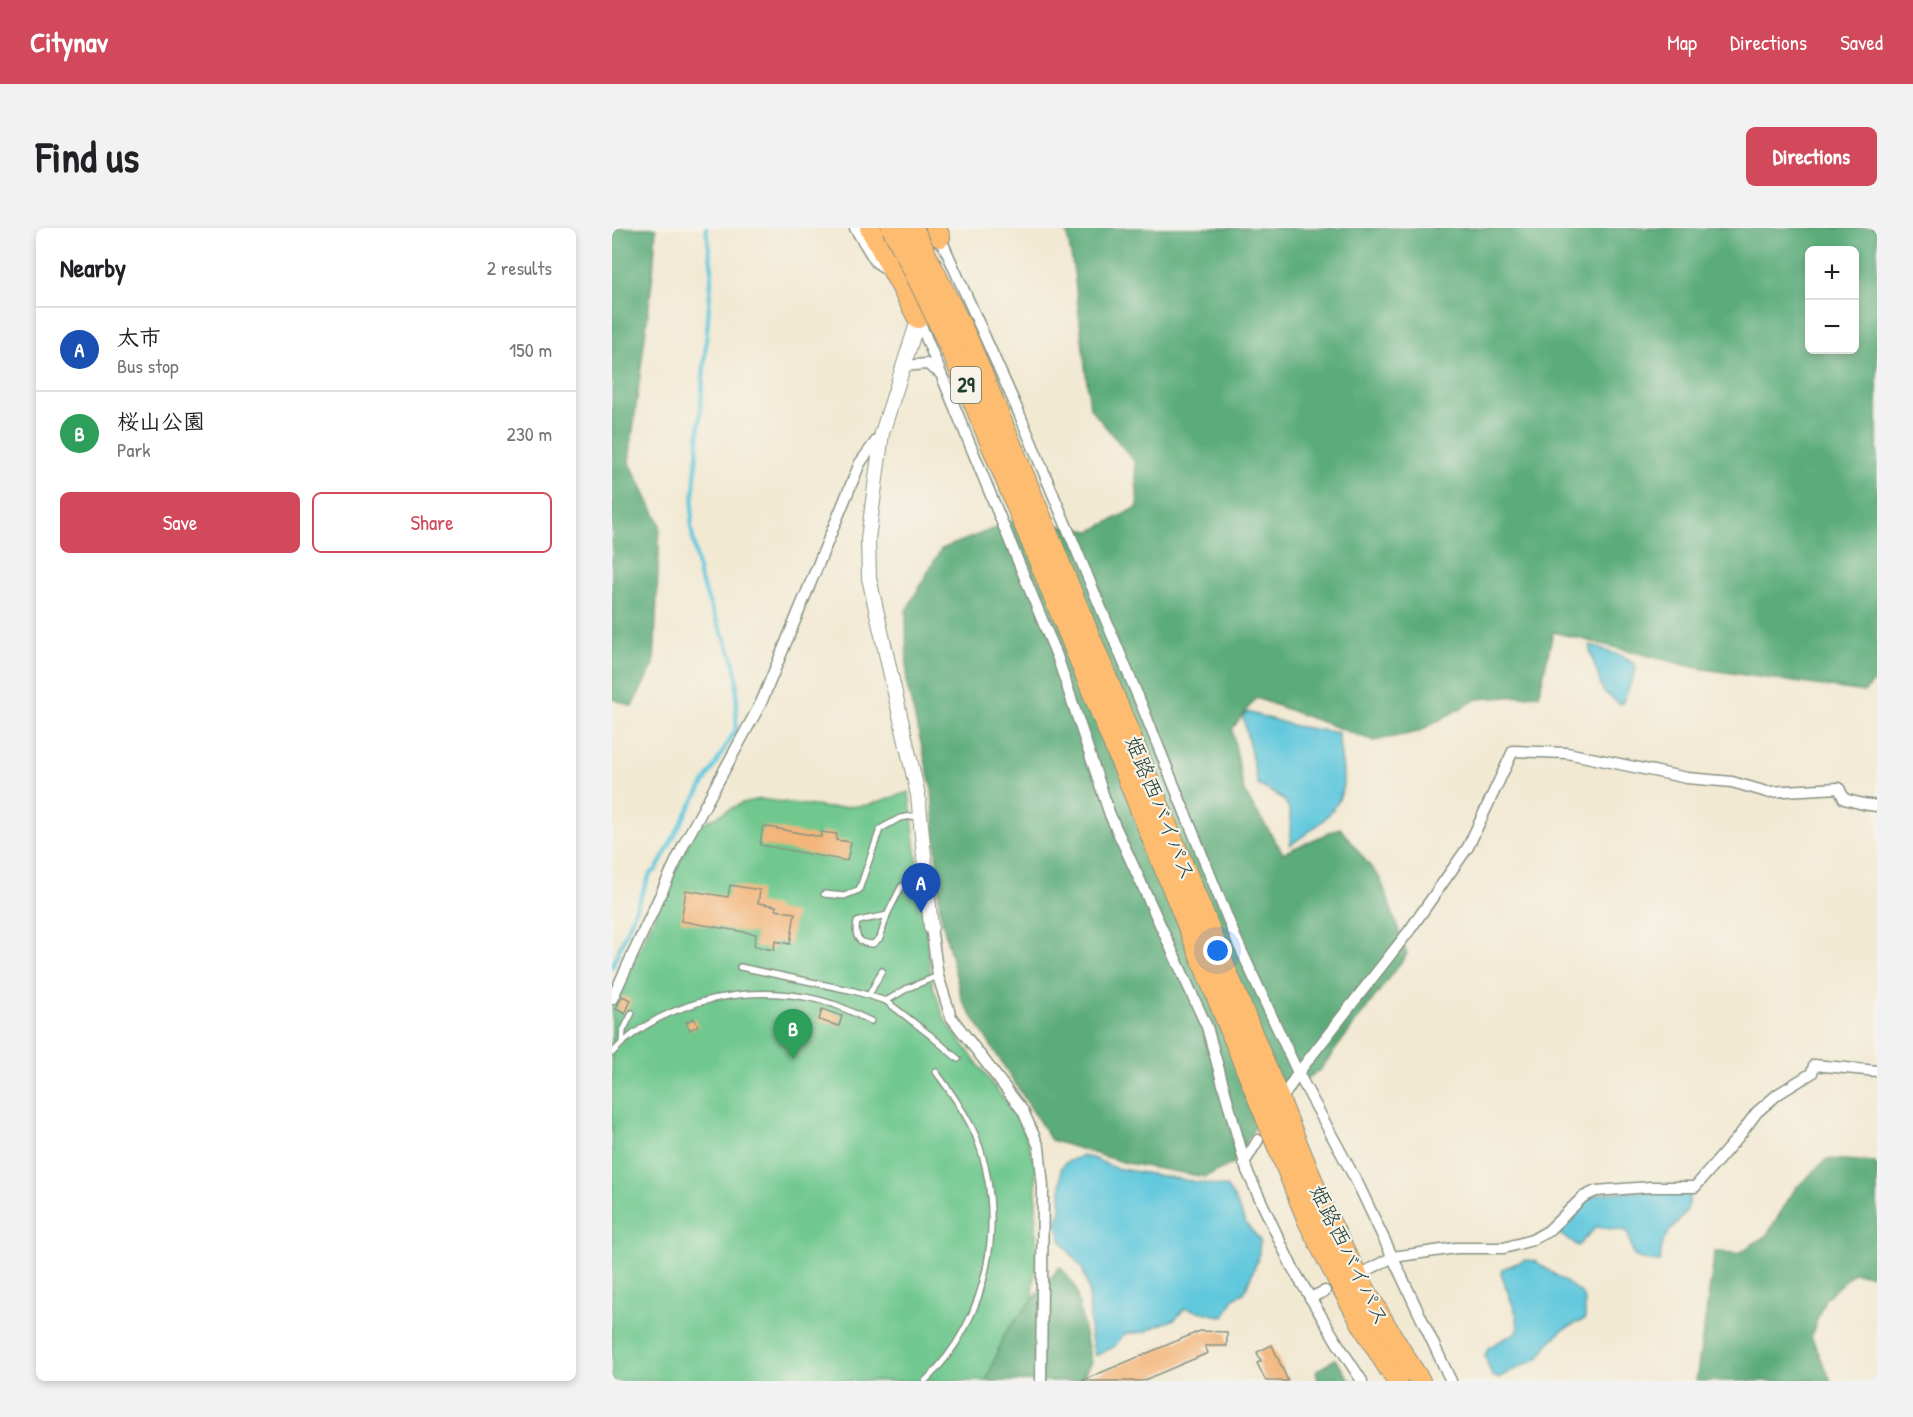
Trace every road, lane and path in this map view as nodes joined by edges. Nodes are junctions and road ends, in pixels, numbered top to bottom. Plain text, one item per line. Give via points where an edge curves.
1 (855, 228) edge
2 (870, 228) edge
3 (892, 228) edge
4 (913, 228) edge
5 (939, 231) edge
6 (891, 265) junction
7 (934, 266) junction
8 (928, 288) junction
9 (963, 288) junction
10 (918, 318) junction
11 (903, 366) junction
12 (942, 375) junction
13 (882, 433) junction
14 (1042, 542) junction
15 (1877, 806) edge
16 (921, 815) junction
17 (927, 885) junction
18 (824, 894) dead end
19 (887, 915) junction
20 (931, 927) joint
21 (740, 967) dead end
22 (882, 970) dead end
23 (938, 976) junction
24 (869, 995) junction
25 (612, 999) edge
26 (886, 1001) junction
27 (632, 1013) dead end
28 (871, 1021) dead end
29 (622, 1042) junction
30 (612, 1053) edge
31 (958, 1059) dead end
32 (1877, 1071) edge
33 (936, 1072) dead end
34 (1298, 1073) junction
35 (1285, 1094) dead end
36 (1258, 1140) dead end
37 (1245, 1163) junction
38 (1394, 1257) junction
39 (1368, 1270) dead end
40 (1324, 1291) dead end
41 (1310, 1298) junction
42 (925, 1381) edge
43 (1041, 1381) edge
44 (1362, 1381) edge
45 (1397, 1381) edge
46 (1420, 1381) edge
47 (1451, 1381) edge

1 - 6 street via 876,262
2 - 6 highway
3 - 14 highway, 姫路西バイパス / 29, bridge
4 - 14 highway, 姫路西バイパス / 29, bridge via 969,342
5 - 7 street
5 - 9 street
6 - 7 street via 907,276
6 - 10 highway
7 - 8 street
8 - 9 street
8 - 10 street
9 - 34 street via 1142,706 1236,939
10 - 11 street
10 - 12 street
11 - 12 street via 927,364
11 - 13 street
12 - 37 street via 1057,656 1110,815 1207,1027
13 - 16 street via 868,539 869,578
13 - 25 street via 860,463 761,703 685,842
14 - 45 highway, 姫路西バイパス / 29 via 1308,1221 1342,1291
14 - 46 highway, 姫路西バイパス / 29 via 1326,1214 1359,1282
15 - 34 street via 1844,799 1839,788 1767,792 1732,782 1687,778 1567,753 1513,751 1468,847 1409,932
16 - 17 street
16 - 18 lane via 900,818 880,829 859,890 844,896
17 - 19 lane via 911,882 901,887
17 - 20 street
19 - 19 lane via 857,922 857,939 873,945 880,938
20 - 23 street
21 - 24 lane
22 - 24 lane
23 - 26 lane
23 - 43 street via 951,1017 1023,1111 1039,1147 1043,1187
24 - 26 lane
26 - 31 lane
27 - 29 lane
28 - 29 lane via 816,999 736,994 677,1011 646,1025
29 - 30 lane
32 - 38 street via 1814,1065 1812,1072 1757,1112 1695,1187 1596,1191 1583,1197 1548,1231 1532,1240 1504,1248 1456,1248
33 - 42 lane via 975,1135 986,1169 992,1221 984,1280 970,1319 943,1362
34 - 35 street
34 - 38 street
36 - 37 street
37 - 41 street
38 - 39 street
38 - 47 street
40 - 41 street
41 - 44 street

